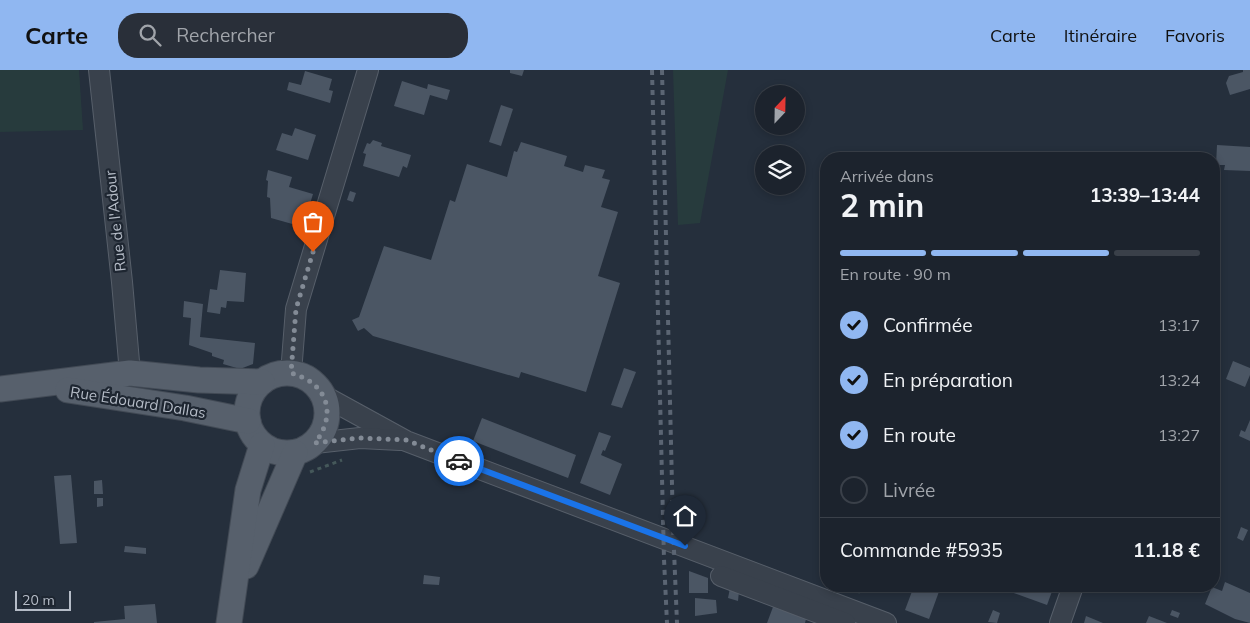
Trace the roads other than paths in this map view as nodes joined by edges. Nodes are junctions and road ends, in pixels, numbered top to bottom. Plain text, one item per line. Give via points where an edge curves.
1 (99, 70) edge
2 (368, 70) edge
3 (130, 373) junction
4 (291, 373) junction
5 (262, 382) junction
6 (29, 386) junction
7 (0, 389) edge
8 (324, 396) junction
9 (248, 421) junction
10 (406, 440) junction
11 (262, 445) junction
12 (304, 457) junction
13 (721, 576) dead end
14 (1071, 592) edge
15 (234, 594) junction
16 (229, 623) edge
17 (845, 623) edge
18 (886, 623) edge
19 (1060, 623) edge

1 - 3 street, Rue de l'Adour
2 - 4 street via 296,309
3 - 5 main road, Rue Édouard Dallas
3 - 6 main road, Rue Édouard Dallas
4 - 5 main road
4 - 8 main road via 310,381
5 - 9 main road via 249,400
6 - 7 main road, Rue Édouard Dallas
6 - 9 main road, Rue Édouard Dallas via 93,393
8 - 10 street
8 - 12 main road via 327,421 323,433
9 - 11 main road via 251,432
10 - 12 street via 360,438
10 - 18 street
11 - 12 main road via 273,451
11 - 15 main road via 248,490
12 - 15 main road
13 - 17 street
14 - 19 street
15 - 16 main road

